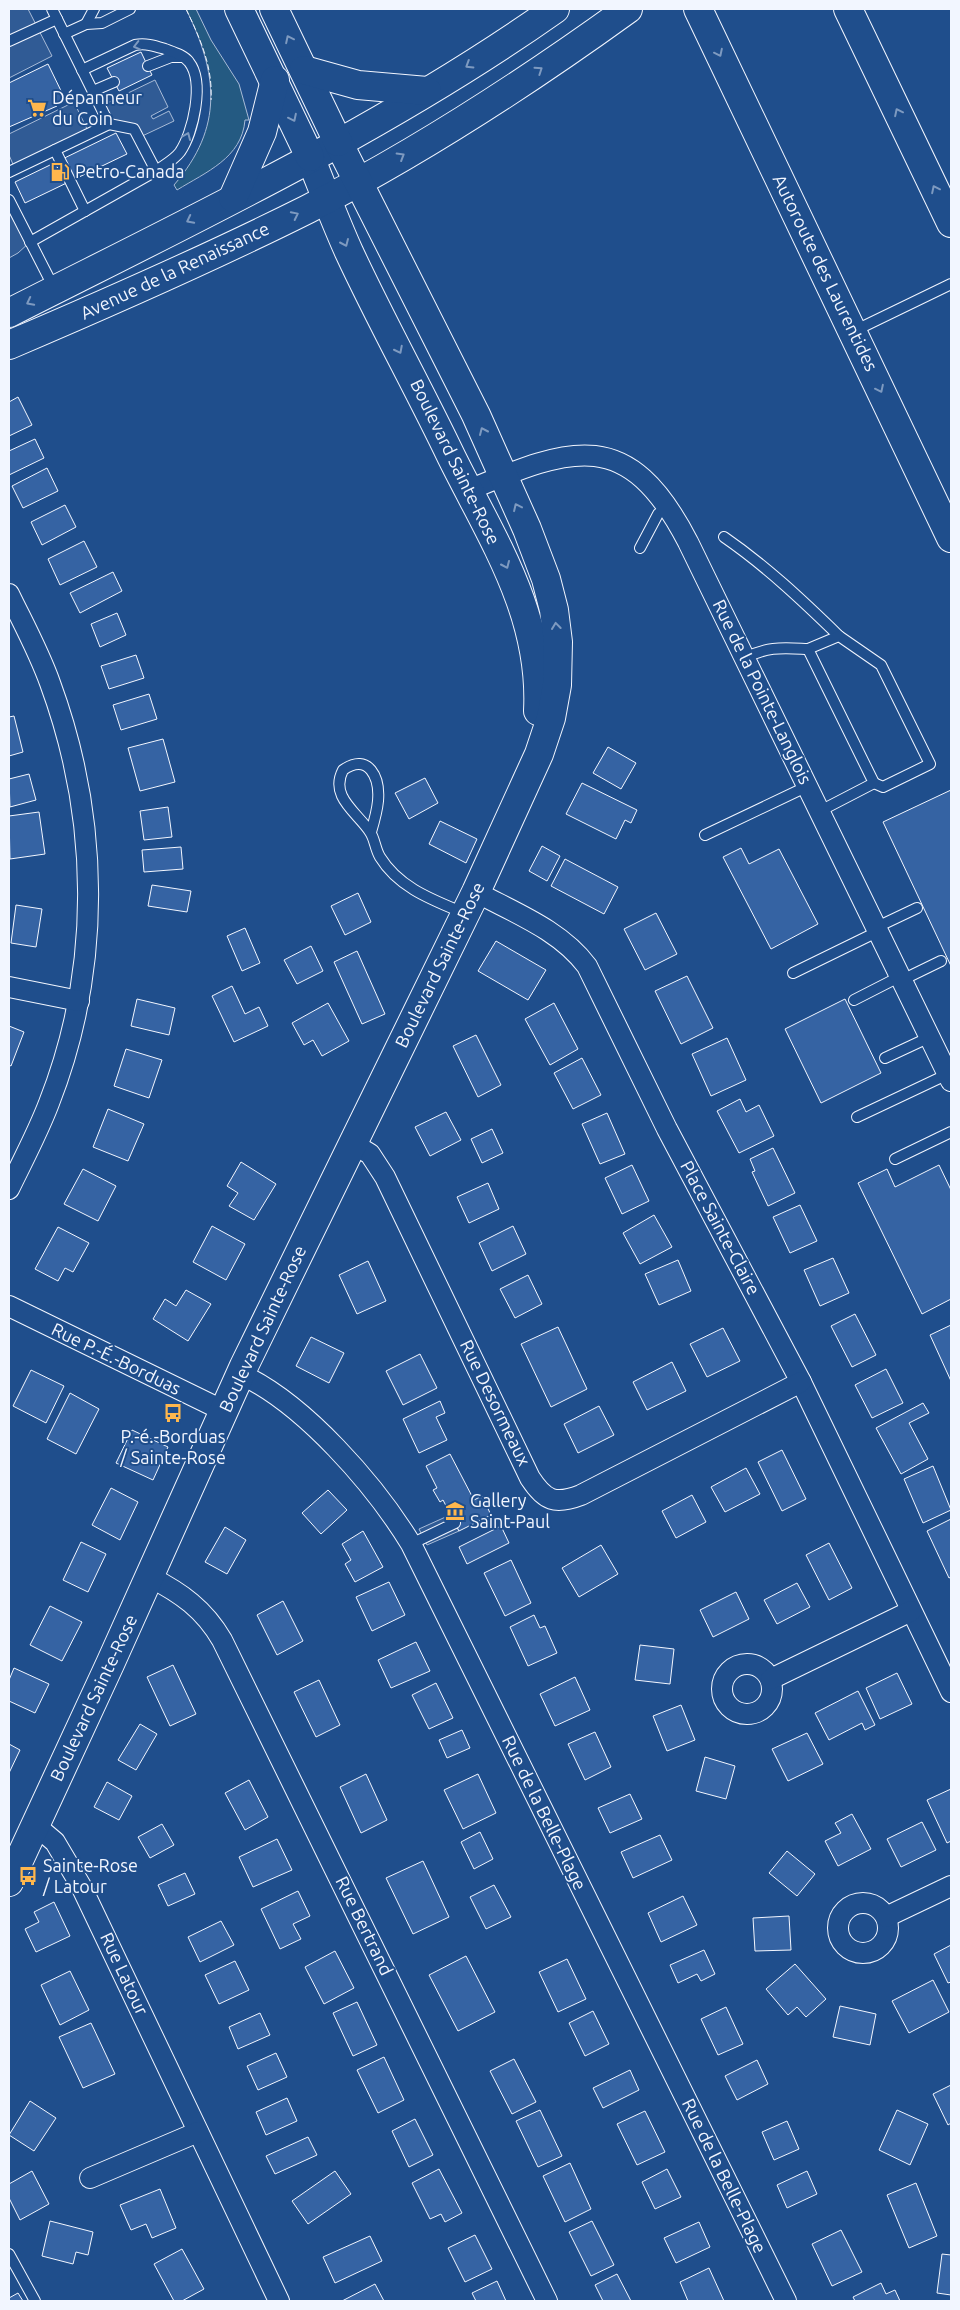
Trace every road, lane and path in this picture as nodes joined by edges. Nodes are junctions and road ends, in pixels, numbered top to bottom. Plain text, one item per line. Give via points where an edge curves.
1 (52, 9) edge
2 (94, 9) edge
3 (130, 9) edge
4 (239, 9) edge
5 (274, 9) edge
6 (555, 9) edge
7 (628, 9) edge
8 (698, 9) edge
9 (848, 9) edge
10 (57, 19) junction
11 (86, 24) junction
12 (64, 34) junction
13 (9, 41) edge
14 (183, 57) junction
15 (148, 66) dead end
16 (82, 70) junction
17 (304, 70) junction
18 (274, 80) junction
19 (114, 82) dead end
20 (93, 91) junction
21 (427, 91) junction
22 (109, 124) junction
23 (55, 150) junction
24 (324, 150) junction
25 (156, 171) junction
26 (9, 172) edge
27 (342, 190) junction
28 (233, 198) junction
29 (9, 200) edge
30 (85, 211) junction
31 (951, 222) edge
32 (30, 242) junction
33 (951, 284) edge
34 (54, 290) junction
35 (9, 313) edge
36 (853, 332) junction
37 (9, 346) edge
38 (503, 476) junction
39 (469, 490) junction
40 (668, 506) junction
41 (724, 537) dead end
42 (951, 538) edge
43 (640, 548) dead end
44 (9, 594) edge
45 (839, 636) junction
46 (808, 649) junction
47 (745, 658) junction
48 (526, 781) junction
49 (874, 783) junction
50 (808, 786) junction
51 (820, 811) junction
52 (371, 832) junction
53 (706, 835) dead end
54 (471, 903) junction
55 (917, 908) dead end
56 (878, 929) junction
57 (941, 961) dead end
58 (793, 973) dead end
59 (901, 978) junction
60 (9, 987) edge
61 (854, 1000) dead end
62 (79, 1001) junction
63 (930, 1037) junction
64 (885, 1058) dead end
65 (950, 1078) edge
66 (858, 1117) dead end
67 (951, 1132) edge
68 (352, 1143) junction
69 (895, 1159) dead end
70 (9, 1188) edge
71 (9, 1306) edge
72 (240, 1374) junction
73 (801, 1382) junction
74 (224, 1412) junction
75 (455, 1523) dead end
76 (411, 1544) junction
77 (150, 1577) junction
78 (911, 1611) junction
79 (771, 1679) dead end
80 (951, 1692) edge
81 (35, 1825) junction
82 (9, 1882) edge
83 (951, 1886) edge
84 (886, 1917) dead end
85 (198, 2132) junction
86 (90, 2178) dead end
87 (9, 2254) edge
88 (35, 2301) edge
89 (279, 2301) edge
90 (547, 2301) edge
91 (786, 2301) edge

1 - 10 lane
2 - 11 lane
3 - 11 lane via 102,23
4 - 18 main road
17 -> 5 main road
6 -> 21 main road
27 -> 7 main road via 505,93
8 -> 36 main road, Autoroute des Laurentides
31 -> 9 main road
10 - 12 lane
10 - 13 lane
11 - 12 lane
12 - 16 lane
14 - 15 lane via 171,57
14 -> 16 lane via 157,47 135,45
25 -> 14 lane via 179,152 190,131 196,82 193,69
16 - 20 lane
17 - 21 main road via 358,85
17 - 24 main road
18 -> 24 main road
18 - 28 main road via 262,132
19 - 20 lane
20 - 22 lane
21 - 24 main road
22 - 23 lane
22 - 25 lane via 134,130
23 - 26 lane
23 - 30 lane
24 - 27 main road, Boulevard Sainte-Rose
24 - 27 main road, Boulevard Sainte-Rose
24 - 28 main road, Avenue de la Renaissance
25 - 30 lane
37 -> 27 main road, Avenue de la Renaissance via 175,274
38 -> 27 main road, Boulevard Sainte-Rose via 476,415
27 -> 39 main road, Boulevard Sainte-Rose via 364,284
28 -> 34 main road, Avenue de la Renaissance
29 - 32 lane
30 - 32 lane
32 - 34 lane
33 - 36 lane
34 -> 35 main road, Avenue de la Renaissance
36 -> 42 main road, Autoroute des Laurentides
38 - 39 street, Rue de la Pointe-Langlois
38 - 40 street, Rue de la Pointe-Langlois via 528,465 561,457 608,458 637,472
48 -> 38 main road, Boulevard Sainte-Rose via 551,718 557,685 558,642 546,579
39 -> 48 main road, Boulevard Sainte-Rose via 518,592 536,651 539,687 537,731
40 - 43 lane via 658,514
40 - 47 street, Rue de la Pointe-Langlois
41 - 45 lane via 792,590
44 - 62 street via 52,690 70,747 83,807 89,892
45 - 46 lane
45 - 49 lane via 881,665 930,764 883,787
46 - 47 lane via 769,649
46 - 49 lane
47 - 50 street, Rue de la Pointe-Langlois
48 - 54 main road, Boulevard Sainte-Rose
49 - 51 lane
50 - 51 street, Rue de la Pointe-Langlois
50 - 53 lane
51 - 56 street, Rue de la Pointe-Langlois
52 - 52 lane via 378,802 376,783 367,766 356,764 343,770 339,784 345,803
52 - 54 lane via 380,856 404,883 428,898
54 - 68 main road, Boulevard Sainte-Rose
54 - 73 street, Place Sainte-Claire via 546,930 570,947 587,966 667,1130
55 - 56 lane
56 - 58 lane
56 - 59 street, Rue de la Pointe-Langlois
57 - 59 lane
59 - 61 lane
59 - 63 street, Rue de la Pointe-Langlois
60 - 62 street
62 - 70 street via 49,1104
63 - 64 lane
63 - 65 street, Rue de la Pointe-Langlois
65 - 66 lane
67 - 69 lane
68 - 72 main road, Boulevard Sainte-Rose
68 - 73 street, Rue Desormeaux via 370,1154 385,1177 530,1478 546,1496 562,1501 581,1495
71 - 74 street, Rue P.-É.-Borduas
72 - 74 main road, Boulevard Sainte-Rose
72 - 76 street, Rue de la Belle-Plage via 275,1394 307,1419 384,1505
73 - 78 street, Place Sainte-Claire
74 - 77 main road, Boulevard Sainte-Rose
75 - 76 lane
76 - 91 street, Rue de la Belle-Plage
77 - 81 main road, Boulevard Sainte-Rose
77 - 90 street, Rue Bertrand via 190,1601 204,1614 222,1640
78 - 79 street
78 - 80 street, Place Sainte-Claire
81 - 82 main road, Boulevard Sainte-Rose
81 - 85 street, Rue Latour via 55,1842 82,1886
83 - 84 street
85 - 86 street
85 - 89 street, Rue Latour
87 - 88 lane

